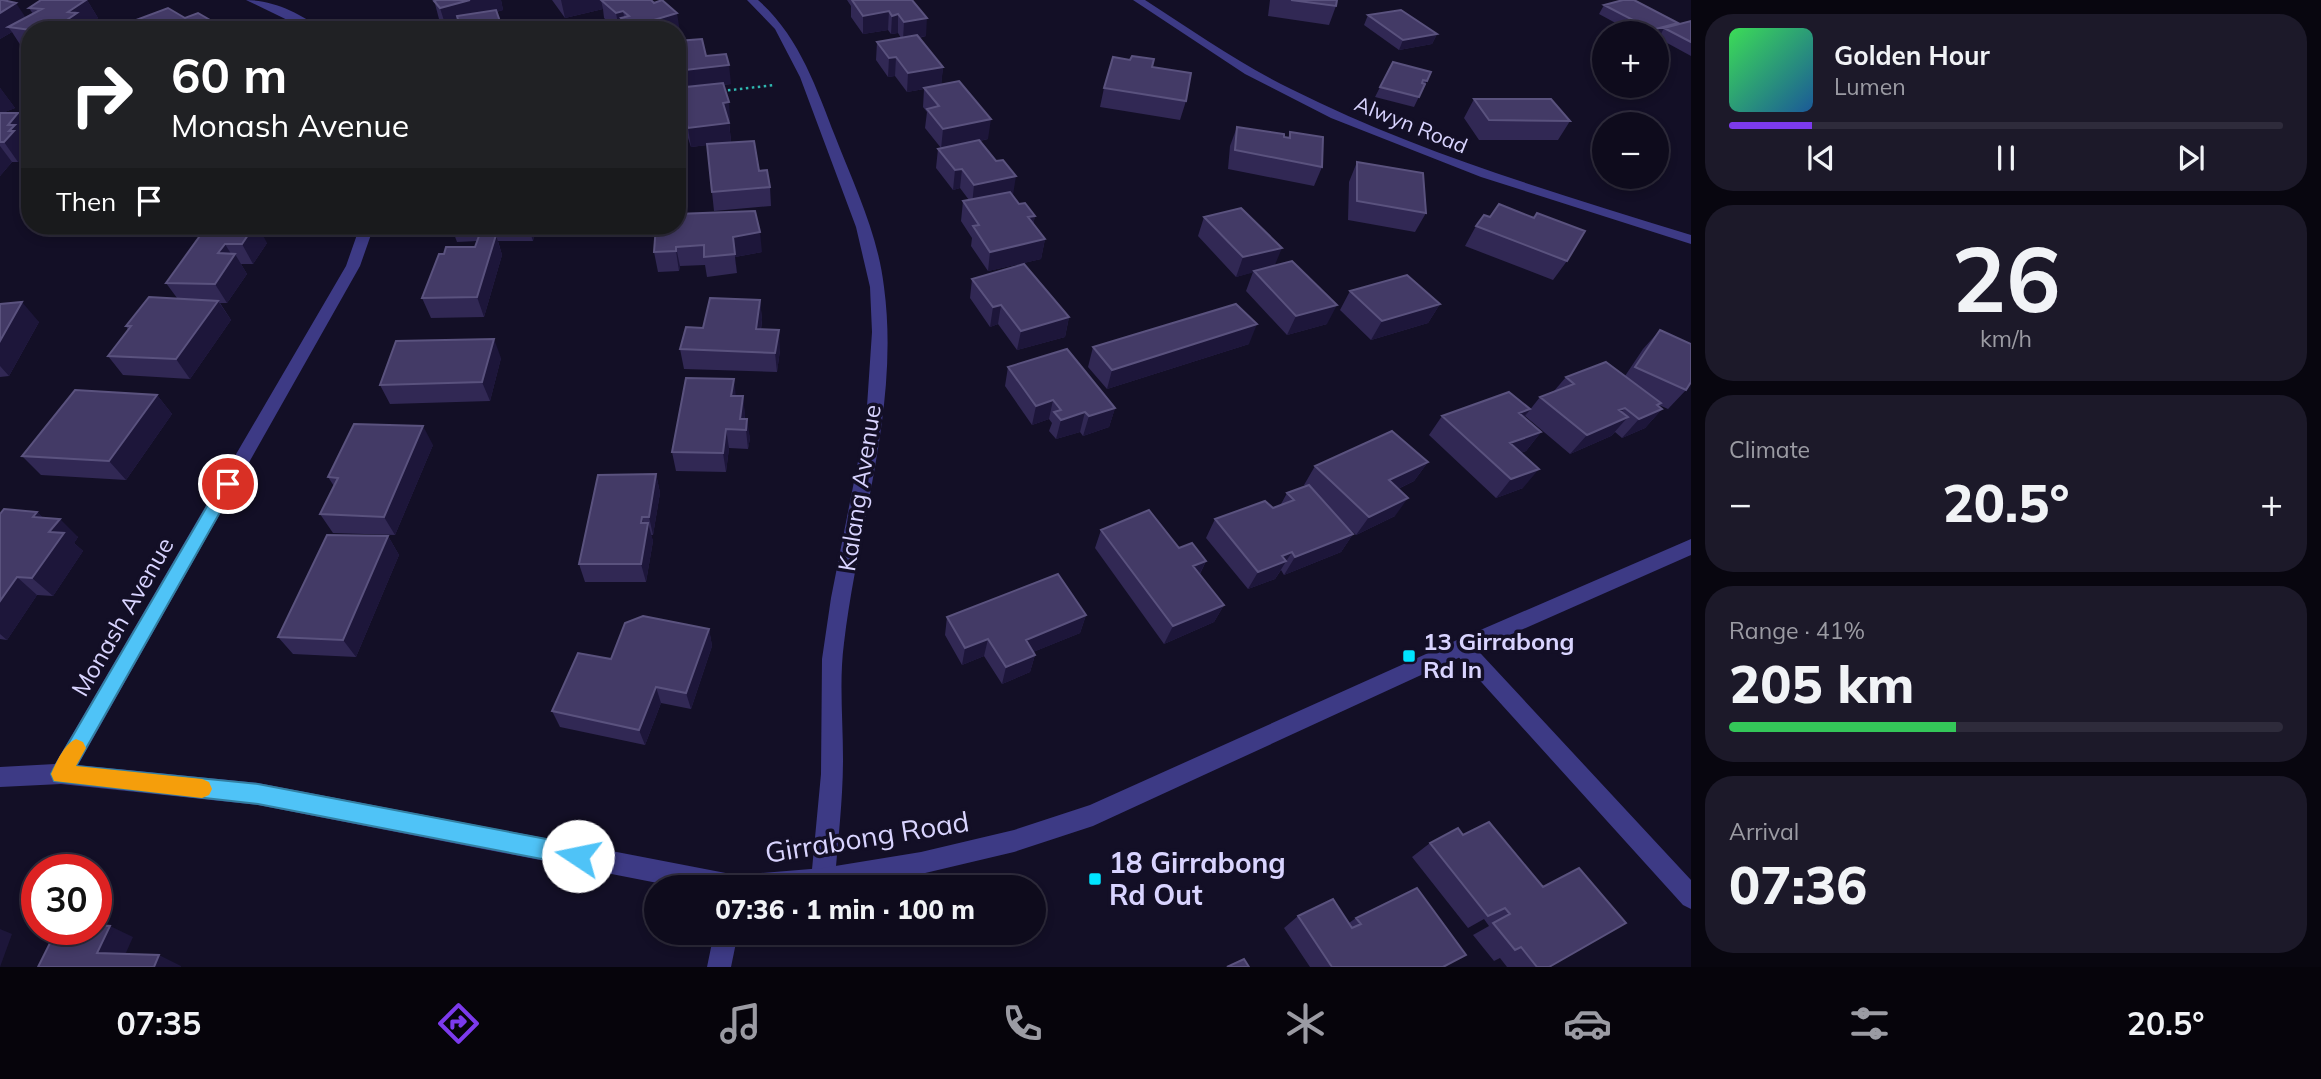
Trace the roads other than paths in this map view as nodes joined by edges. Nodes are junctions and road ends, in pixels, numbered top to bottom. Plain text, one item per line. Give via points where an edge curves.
1 (251, 0) edge
2 (752, 0) edge
3 (1138, 0) edge
4 (300, 21) edge
5 (364, 235) edge
6 (1691, 240) edge
7 (1691, 547) edge
8 (1462, 647) junction
9 (61, 774) junction
10 (0, 777) edge
11 (674, 875) edge
12 (823, 875) edge
13 (852, 875) edge
14 (1691, 897) edge
15 (724, 945) edge
16 (719, 967) edge

1 - 4 street
2 - 12 street, Kalang Avenue via 790,41 808,81 867,239 877,288 873,433 833,643 832,774
3 - 6 street, Alwyn Road via 1286,92 1384,137 1504,181
5 - 9 street, Monash Avenue via 353,266
7 - 8 street, Girrabong Road
8 - 13 street, Girrabong Road via 1093,815 1014,841
8 - 14 street
9 - 10 street, Girrabong Road
9 - 11 street, Girrabong Road via 258,794
15 - 16 street

